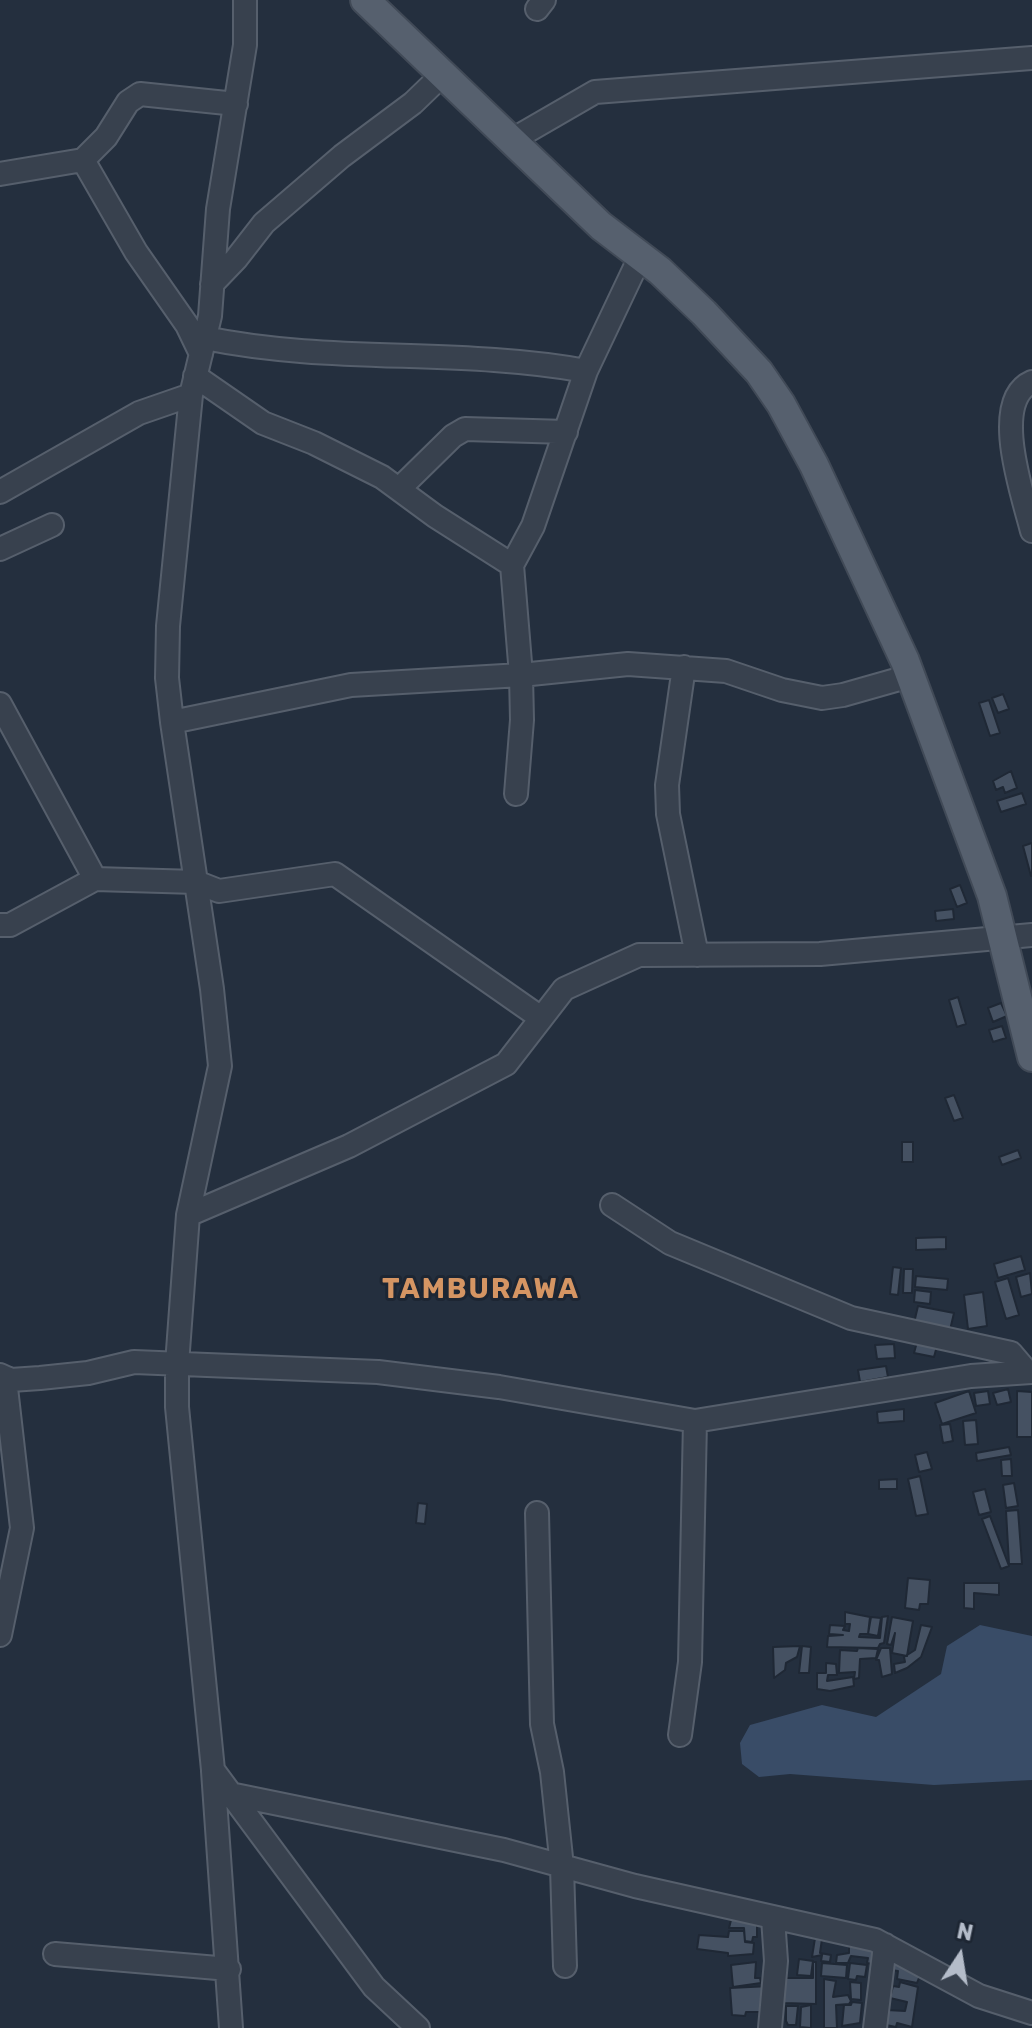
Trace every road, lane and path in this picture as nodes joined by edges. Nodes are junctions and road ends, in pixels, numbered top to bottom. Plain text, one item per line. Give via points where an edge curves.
1 (245, 0) edge
2 (365, 0) edge
3 (1032, 58) edge
4 (442, 75) junction
5 (236, 104) junction
6 (512, 140) junction
7 (83, 160) junction
8 (0, 174) edge
9 (640, 257) junction
10 (212, 284) junction
11 (198, 365) junction
12 (586, 371) junction
13 (1032, 382) edge
14 (566, 432) junction
15 (400, 488) junction
16 (0, 492) edge
17 (52, 525) dead end
18 (1032, 531) edge
19 (0, 549) edge
20 (512, 565) junction
21 (684, 667) junction
22 (521, 675) junction
23 (910, 676) junction
24 (0, 704) edge
25 (172, 722) junction
26 (516, 794) dead end
27 (95, 879) junction
28 (196, 882) junction
29 (0, 925) edge
30 (1032, 935) edge
31 (1000, 936) junction
32 (697, 955) junction
33 (541, 1018) junction
34 (1032, 1057) edge
35 (612, 1205) dead end
36 (188, 1215) junction
37 (177, 1364) junction
38 (1030, 1372) edge
39 (3, 1377) edge
40 (695, 1421) junction
41 (5, 1433) edge
42 (537, 1513) dead end
43 (0, 1635) edge
44 (680, 1735) dead end
45 (213, 1770) junction
46 (230, 1794) junction
47 (562, 1867) junction
48 (773, 1918) junction
49 (885, 1945) junction
50 (55, 1954) dead end
51 (565, 1966) dead end
52 (229, 1969) junction
53 (1032, 2013) edge
54 (231, 2028) edge
55 (418, 2028) edge
56 (770, 2028) edge
57 (875, 2028) edge

1 - 5 street
2 - 4 main road
3 - 6 street via 595,92
4 - 6 main road
4 - 10 street via 264,223
5 - 7 street via 140,94
5 - 10 street
6 - 9 main road
7 - 8 street
7 - 11 street via 136,252 187,325
9 - 12 street
9 - 23 main road via 723,331 781,404
10 - 11 street
11 - 12 street via 243,346 469,357
11 - 15 street via 263,423 351,460
11 - 16 street via 139,413
11 - 25 street via 168,626
12 - 14 street
13 - 18 street via 1015,403 1009,436
14 - 15 street via 465,429
14 - 20 street via 533,526
15 - 20 street
17 - 19 street
20 - 22 street
21 - 22 street via 628,664
21 - 23 street via 739,673 822,698
21 - 32 street via 667,785 668,814
22 - 25 street via 351,685
22 - 26 street
23 - 31 main road via 992,896
24 - 27 street
25 - 28 street
27 - 28 street
27 - 29 street via 10,925
28 - 33 street via 219,891 335,874
28 - 36 street via 220,1066
30 - 31 street
31 - 32 street via 820,954
31 - 34 main road
32 - 33 street via 639,955 564,989
33 - 36 street via 506,1064 349,1146
35 - 38 street via 670,1243 851,1318 1011,1353
36 - 37 street
37 - 39 street via 134,1362 88,1373
37 - 40 street via 378,1372
37 - 45 street
38 - 40 street via 971,1376
39 - 41 street
40 - 44 street via 690,1662
41 - 43 street via 22,1528
42 - 47 street via 542,1724
45 - 46 street
45 - 52 street
46 - 47 street via 504,1850
46 - 55 street via 374,1987
47 - 48 street
47 - 51 street
48 - 49 street
48 - 56 street via 776,1961
49 - 53 street via 979,1996
49 - 57 street
50 - 52 street
52 - 54 street

